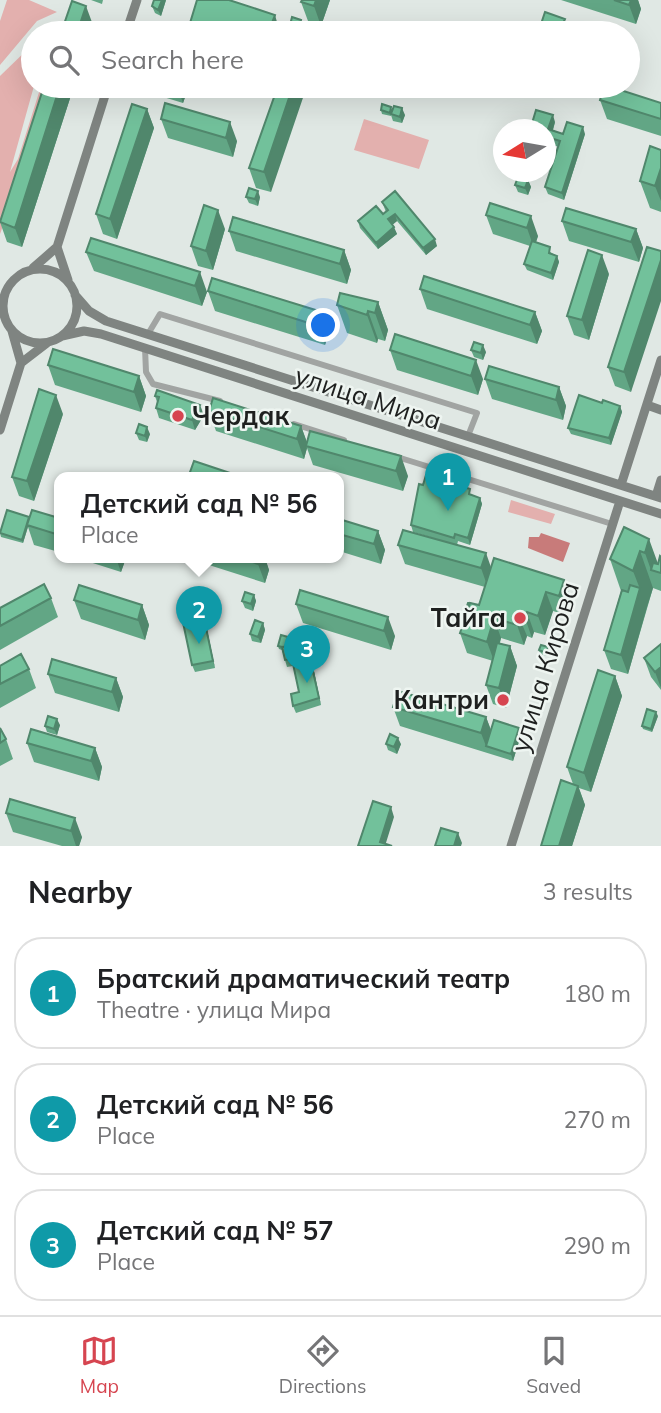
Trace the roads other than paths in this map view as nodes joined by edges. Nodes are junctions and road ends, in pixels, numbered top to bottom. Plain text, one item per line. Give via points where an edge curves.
1 (137, 0) edge
2 (130, 21) edge
3 (104, 98) edge
4 (57, 247) junction
5 (30, 270) junction
6 (16, 278) junction
7 (0, 281) edge
8 (70, 284) junction
9 (75, 295) junction
10 (3, 315) edge
11 (11, 329) junction
12 (148, 334) junction
13 (62, 336) junction
14 (49, 342) junction
15 (145, 348) junction
16 (661, 360) edge
17 (21, 363) junction
18 (225, 403) edge
19 (647, 405) junction
20 (661, 410) edge
21 (291, 424) edge
22 (0, 430) edge
23 (468, 436) junction
24 (355, 444) edge
25 (380, 452) edge
26 (559, 465) junction
27 (555, 479) junction
28 (661, 480) edge
29 (621, 485) junction
30 (658, 497) edge
31 (620, 501) junction
32 (661, 514) edge
33 (612, 524) junction
34 (511, 846) edge

1 - 2 main road
3 - 4 main road
4 - 5 main road
4 - 8 main road
5 - 6 main road
5 - 8 main road via 52,271
6 - 7 main road
6 - 10 main road via 6,292
8 - 9 main road
9 - 12 main road, улица Мира via 96,316
9 - 13 main road via 76,314
10 - 11 main road
11 - 14 main road via 25,340
11 - 17 main road
12 - 23 main road, улица Мира
12 - 23 street via 160,314 477,413
13 - 14 main road
13 - 15 main road, улица Мира via 93,331
14 - 17 main road
15 - 18 street via 146,372 153,384
15 - 27 main road, улица Мира
16 - 19 main road
17 - 22 main road
19 - 20 main road
19 - 29 main road
21 - 24 street
23 - 26 main road, улица Мира
25 - 33 street
26 - 27 main road
26 - 29 main road, улица Мира
27 - 31 main road, улица Мира
28 - 30 main road
29 - 30 main road, улица Мира
31 - 32 main road, улица Мира
31 - 33 main road, улица Кирова
33 - 34 main road, улица Кирова

